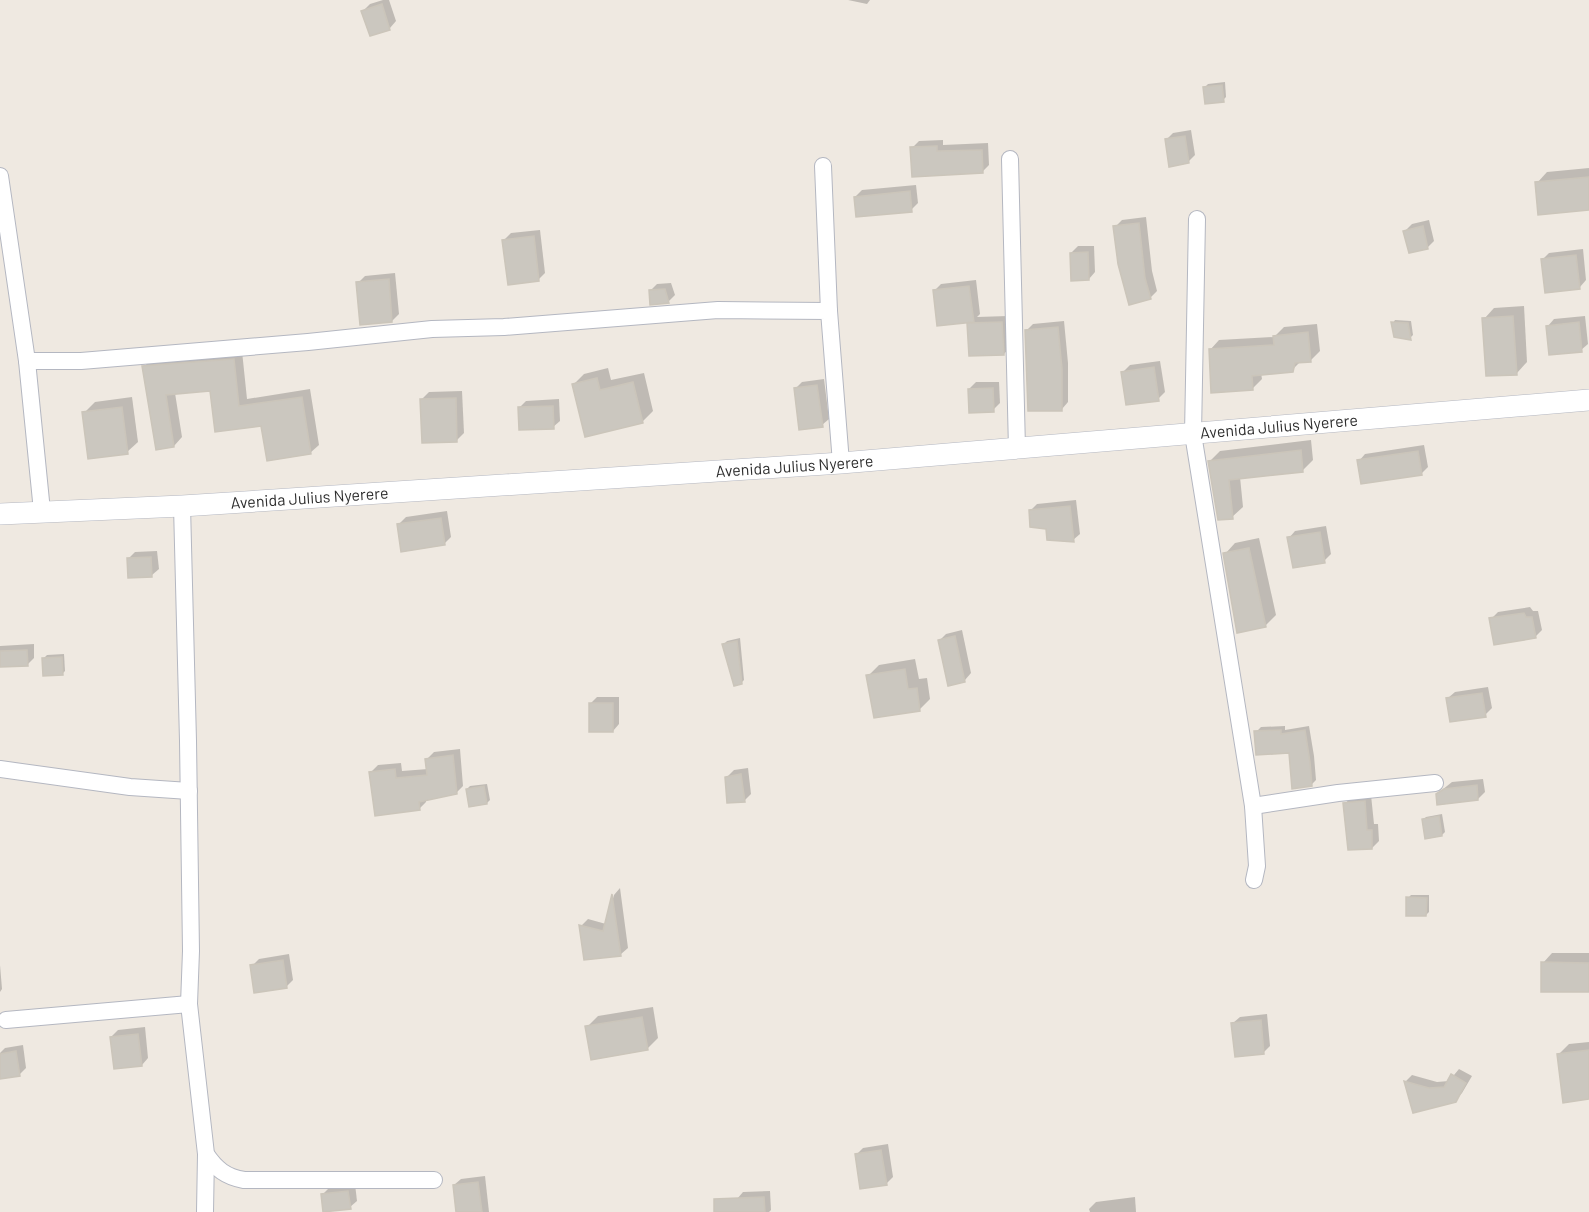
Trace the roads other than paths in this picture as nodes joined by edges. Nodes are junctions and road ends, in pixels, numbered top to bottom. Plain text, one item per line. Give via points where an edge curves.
1 (1010, 159) dead end
2 (823, 166) dead end
3 (0, 176) edge
4 (1197, 219) dead end
5 (829, 311) junction
6 (27, 361) junction
7 (1589, 400) edge
8 (1193, 434) junction
9 (1017, 449) junction
10 (841, 463) junction
11 (182, 506) junction
12 (42, 511) junction
13 (0, 514) edge
14 (0, 769) edge
15 (1435, 783) dead end
16 (189, 791) junction
17 (1253, 806) junction
18 (1254, 880) dead end
19 (189, 1004) junction
20 (6, 1020) dead end
21 (206, 1154) junction
22 (434, 1180) dead end
23 (205, 1212) edge

1 - 9 street
2 - 5 street
3 - 6 street
4 - 8 street
5 - 6 street via 718,310 432,329 81,361
5 - 10 street
6 - 12 street
7 - 8 street, Avenida Julius Nyerere
8 - 9 street, Avenida Julius Nyerere
8 - 17 street
9 - 10 street, Avenida Julius Nyerere
10 - 11 street, Avenida Julius Nyerere
11 - 12 street, Avenida Julius Nyerere
11 - 16 street
12 - 13 street, Avenida Julius Nyerere
14 - 16 street
15 - 17 street
16 - 19 street
17 - 18 street via 1257,866
19 - 20 street
19 - 21 street
21 - 22 street via 220,1171 243,1180
21 - 23 street

